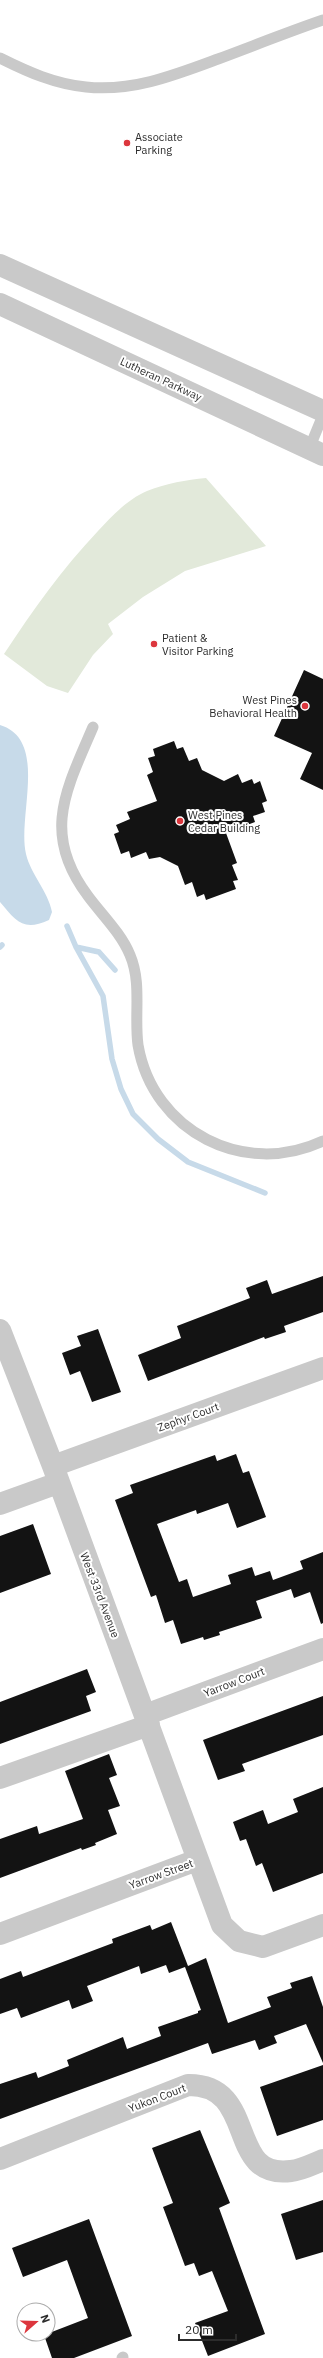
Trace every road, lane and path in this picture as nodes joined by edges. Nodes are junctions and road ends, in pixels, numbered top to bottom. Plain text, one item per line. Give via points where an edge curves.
1 (323, 20) edge
2 (0, 58) edge
3 (0, 264) edge
4 (0, 304) edge
5 (323, 411) edge
6 (323, 415) edge
7 (316, 452) edge
8 (93, 727) dead end
9 (323, 1141) edge
10 (1, 1330) edge
11 (323, 1368) edge
12 (56, 1474) junction
13 (0, 1504) edge
14 (323, 1648) edge
15 (147, 1720) junction
16 (0, 1778) edge
17 (197, 1860) junction
18 (323, 1925) edge
19 (0, 1934) edge
20 (0, 2159) edge
21 (323, 2160) edge

1 - 2 lane via 172,75 124,87 96,88 48,80
3 - 5 street
4 - 7 street, Lutheran Parkway
6 - 7 lane
8 - 9 lane via 68,785 60,823 65,854 77,882 121,937 131,955 136,978 138,1044 148,1076 162,1101 183,1125 211,1143 240,1152 271,1154 306,1149
10 - 12 street, West 33rd Avenue
11 - 12 street, Zephyr Court
12 - 13 street, Zephyr Court
12 - 15 street, West 33rd Avenue
14 - 15 street, Yarrow Court
15 - 16 street, Yarrow Court
15 - 17 street, West 33rd Avenue
17 - 18 street, Yarrow Street via 222,1925 239,1941 263,1947
17 - 19 street, Yarrow Street
20 - 21 street, Yukon Court via 188,2085 198,2085 218,2093 234,2110 250,2155 258,2164 266,2168 290,2171

